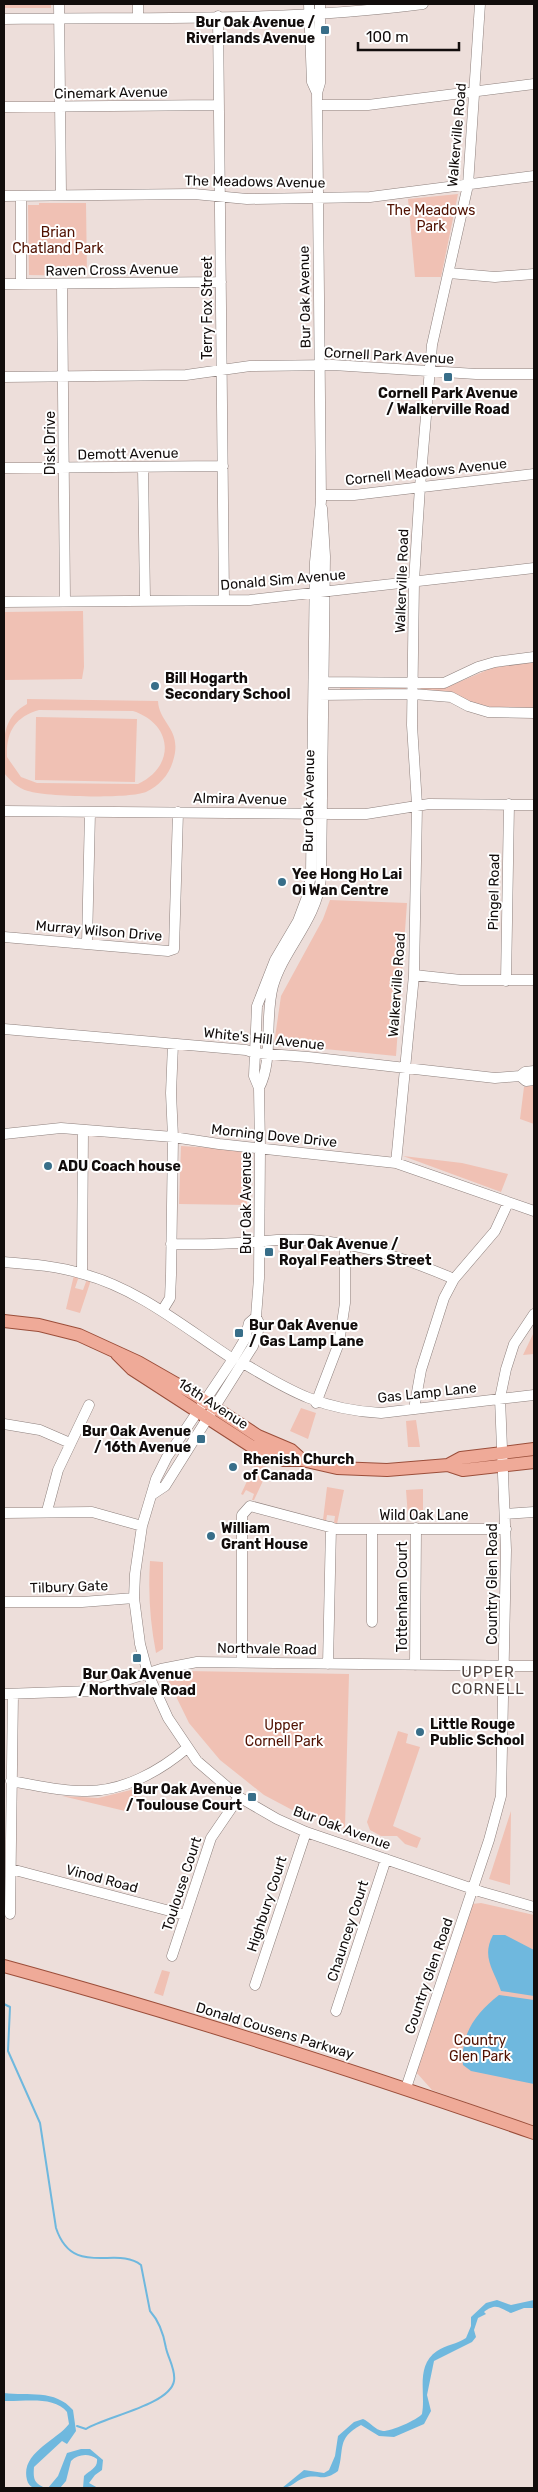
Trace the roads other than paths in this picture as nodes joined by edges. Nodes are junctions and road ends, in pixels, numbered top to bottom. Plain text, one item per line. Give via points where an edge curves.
1 (59, 4) edge
2 (138, 4) edge
3 (309, 4) edge
4 (424, 4) edge
5 (480, 4) edge
6 (316, 11) edge
7 (218, 16) junction
8 (138, 17) junction
9 (59, 18) junction
10 (4, 19) edge
11 (534, 84) edge
12 (476, 91) junction
13 (219, 105) junction
14 (317, 105) junction
15 (4, 107) edge
16 (60, 107) junction
17 (534, 176) edge
18 (468, 185) junction
19 (61, 195) junction
20 (4, 196) edge
21 (20, 196) junction
22 (220, 196) junction
23 (318, 198) junction
24 (449, 273) junction
25 (534, 274) edge
26 (221, 282) junction
27 (4, 284) edge
28 (21, 284) junction
29 (62, 284) junction
30 (319, 366) junction
31 (222, 371) junction
32 (431, 371) junction
33 (534, 374) edge
34 (63, 376) junction
35 (4, 377) edge
36 (223, 466) junction
37 (144, 467) junction
38 (4, 468) edge
39 (64, 468) junction
40 (534, 474) edge
41 (420, 487) junction
42 (320, 498) junction
43 (534, 568) edge
44 (414, 581) junction
45 (320, 592) junction
46 (145, 600) junction
47 (224, 600) junction
48 (65, 601) junction
49 (4, 602) edge
50 (534, 657) edge
51 (319, 682) junction
52 (413, 682) junction
53 (413, 694) junction
54 (319, 695) junction
55 (534, 713) edge
56 (509, 804) junction
57 (534, 805) edge
58 (417, 806) junction
59 (4, 811) edge
60 (90, 812) junction
61 (178, 812) junction
62 (317, 814) junction
63 (4, 937) edge
64 (87, 944) junction
65 (414, 975) junction
66 (534, 980) edge
67 (506, 981) junction
68 (4, 1029) edge
69 (173, 1044) junction
70 (255, 1053) junction
71 (266, 1053) junction
72 (403, 1068) junction
73 (534, 1071) edge
74 (520, 1076) junction
75 (534, 1080) edge
76 (259, 1088) junction
77 (83, 1130) junction
78 (4, 1134) edge
79 (173, 1137) junction
80 (260, 1148) junction
81 (396, 1163) junction
82 (508, 1203) junction
83 (534, 1211) edge
84 (260, 1243) junction
85 (171, 1244) junction
86 (345, 1245) junction
87 (4, 1262) edge
88 (82, 1273) junction
89 (454, 1279) junction
90 (162, 1311) junction
91 (534, 1314) edge
92 (4, 1321) edge
93 (238, 1361) junction
94 (534, 1395) edge
95 (500, 1398) junction
96 (316, 1403) junction
97 (88, 1405) dead end
98 (206, 1409) junction
99 (414, 1409) junction
100 (4, 1424) edge
101 (70, 1443) junction
102 (534, 1449) edge
103 (502, 1459) junction
104 (534, 1462) edge
105 (47, 1512) junction
106 (534, 1512) edge
107 (4, 1513) edge
108 (506, 1514) junction
109 (142, 1526) junction
110 (330, 1527) junction
111 (416, 1528) junction
112 (372, 1529) junction
113 (506, 1529) junction
114 (134, 1598) junction
115 (4, 1602) edge
116 (372, 1622) dead end
117 (242, 1662) junction
118 (328, 1664) junction
119 (415, 1665) junction
120 (534, 1666) edge
121 (505, 1667) junction
122 (148, 1674) junction
123 (9, 1694) edge
124 (187, 1748) junction
125 (12, 1781) junction
126 (238, 1797) junction
127 (306, 1832) junction
128 (386, 1859) junction
129 (11, 1869) junction
130 (473, 1889) junction
131 (534, 1907) edge
132 (10, 1914) dead end
133 (185, 1915) junction
134 (172, 1956) dead end
135 (4, 1966) edge
136 (255, 1985) dead end
137 (336, 2011) dead end
138 (406, 2088) junction
139 (534, 2133) edge

1 - 9 street
2 - 8 street
3 - 6 street, Bur Oak Avenue
4 - 6 street via 369,11
5 - 12 street, Walkerville Road
6 - 7 street
6 - 14 street, Bur Oak Avenue via 312,82 317,93
7 - 8 street
7 - 13 street, Terry Fox Street
8 - 9 street
9 - 10 street
9 - 16 street
11 - 12 street
12 - 14 street via 368,105
12 - 18 street, Walkerville Road
13 - 16 street, Cinemark Avenue
13 - 22 street, Terry Fox Street
14 - 23 street, Bur Oak Avenue
15 - 16 street, Cinemark Avenue
16 - 19 street
17 - 18 street, The Meadows Avenue
18 - 23 street, The Meadows Avenue via 370,197
18 - 24 street, Walkerville Road
19 - 21 street, The Meadows Avenue
19 - 22 street, The Meadows Avenue
20 - 21 street, The Meadows Avenue
21 - 28 street
22 - 23 street, The Meadows Avenue
22 - 26 street, Terry Fox Street
23 - 30 street, Bur Oak Avenue
24 - 25 street via 495,277
24 - 32 street, Walkerville Road via 432,344
26 - 29 street, Raven Cross Avenue
26 - 31 street, Terry Fox Street
27 - 28 street, Raven Cross Avenue
28 - 29 street, Raven Cross Avenue
29 - 34 street, Disk Drive
30 - 31 street, Cornell Park Avenue via 250,366
30 - 32 street, Cornell Park Avenue
30 - 42 street, Bur Oak Avenue
31 - 34 street, Cornell Park Avenue via 186,375
31 - 36 street, Terry Fox Street
32 - 33 street, Cornell Park Avenue
32 - 41 street, Walkerville Road
34 - 35 street, Cornell Park Avenue
34 - 39 street, Disk Drive
36 - 37 street, Demott Avenue
36 - 47 street, Terry Fox Street
37 - 39 street, Demott Avenue
37 - 46 street
38 - 39 street, Demott Avenue
39 - 48 street, Disk Drive
40 - 41 street, Cornell Meadows Avenue
41 - 42 street, Cornell Meadows Avenue
41 - 44 street, Walkerville Road
42 - 45 street, Bur Oak Avenue via 317,521
43 - 44 street, Donald Sim Avenue
44 - 45 street, Donald Sim Avenue
44 - 52 street, Walkerville Road
45 - 47 street, Donald Sim Avenue
45 - 51 street, Bur Oak Avenue
46 - 47 street, Donald Sim Avenue
46 - 48 street, Donald Sim Avenue
48 - 49 street, Donald Sim Avenue
50 - 52 street via 478,667 444,684
51 - 52 street
51 - 54 street, Bur Oak Avenue
52 - 53 street, Walkerville Road
53 - 54 street
53 - 55 street via 450,697 488,712
53 - 58 street, Walkerville Road
54 - 62 street, Bur Oak Avenue
56 - 57 street, Almira Avenue
56 - 58 street, Almira Avenue
56 - 67 street, Pingel Road
58 - 62 street, Almira Avenue via 366,814
58 - 65 street, Walkerville Road
59 - 60 street, Almira Avenue
60 - 61 street, Almira Avenue
60 - 64 street
61 - 62 street, Almira Avenue
61 - 64 street, Murray Wilson Drive via 174,949
62 - 70 street, Bur Oak Avenue via 307,897 298,921 266,979 257,1006
62 - 71 street, Bur Oak Avenue via 321,878 318,895 313,912 274,984 269,1005
63 - 64 street, Murray Wilson Drive
65 - 67 street
65 - 72 street, Walkerville Road
66 - 67 street
68 - 69 street, White's Hill Avenue
69 - 70 street, White's Hill Avenue
69 - 79 street
70 - 71 street, White's Hill Avenue
70 - 76 street, Bur Oak Avenue via 254,1076
71 - 72 street, White's Hill Avenue
71 - 76 street, Bur Oak Avenue via 265,1077
72 - 74 street, White's Hill Avenue via 495,1078
72 - 81 street, Walkerville Road
73 - 74 street, White's Hill Avenue
74 - 75 street, White's Hill Avenue via 526,1081
76 - 80 street, Bur Oak Avenue
77 - 78 street, Morning Dove Drive via 40,1129
77 - 79 street, Morning Dove Drive
77 - 88 street
79 - 80 street, Morning Dove Drive
79 - 85 street
80 - 81 street, Morning Dove Drive
80 - 84 street, Bur Oak Avenue
81 - 82 street, Morning Dove Drive
82 - 83 street, Morning Dove Drive
82 - 89 street via 494,1231
84 - 85 street
84 - 86 street via 277,1240
84 - 93 street, Bur Oak Avenue via 256,1317 250,1323
85 - 90 street via 170,1298
86 - 89 street via 395,1255
86 - 96 street via 345,1304 339,1343
87 - 88 street, Gas Lamp Lane
88 - 90 street, Gas Lamp Lane via 123,1289
89 - 99 street via 432,1332 414,1398
90 - 93 street, Gas Lamp Lane
91 - 95 street, Country Glen Road via 514,1344
92 - 98 main road, 16th Avenue via 79,1335 117,1354 132,1369
93 - 96 street, Gas Lamp Lane
93 - 98 street, Bur Oak Avenue
94 - 95 street, Gas Lamp Lane
95 - 99 street, Gas Lamp Lane
95 - 103 street, Country Glen Road
96 - 99 street, Gas Lamp Lane via 381,1413
97 - 101 street
98 - 103 main road, 16th Avenue via 250,1446 284,1460 368,1470 448,1465 463,1470
98 - 109 street, Bur Oak Avenue via 167,1457 156,1479
100 - 101 street via 40,1430
101 - 105 street via 58,1470
102 - 103 main road, 16th Avenue
103 - 104 main road, 16th Avenue
103 - 108 street, Country Glen Road
105 - 107 street
105 - 109 street via 92,1512
106 - 108 street
108 - 113 street, Country Glen Road
109 - 114 street, Bur Oak Avenue
110 - 112 street, Wild Oak Lane
110 - 117 street, Wild Oak Lane via 254,1506 245,1510 242,1515
110 - 118 street
111 - 112 street, Wild Oak Lane
111 - 113 street, Wild Oak Lane
111 - 119 street, Tottenham Court
112 - 116 street, Wild Oak Lane
113 - 121 street, Country Glen Road
114 - 115 street, Tilbury Gate
114 - 122 street, Bur Oak Avenue
117 - 118 street, Northvale Road
117 - 122 street, Northvale Road via 197,1662
118 - 119 street, Northvale Road
119 - 121 street, Northvale Road
120 - 121 street, Northvale Road
121 - 130 street, Country Glen Road via 501,1796
122 - 123 street, Northvale Road via 92,1691
122 - 124 street, Bur Oak Avenue via 168,1718
123 - 125 street
124 - 125 street via 147,1777 95,1791
124 - 126 street, Bur Oak Avenue
125 - 129 street
126 - 127 street, Bur Oak Avenue
126 - 133 street, Toulouse Court via 211,1838
127 - 128 street, Bur Oak Avenue
127 - 136 street, Highbury Court
128 - 130 street, Bur Oak Avenue
128 - 137 street, Chauncey Court
129 - 132 street
129 - 133 street, Vinod Road
130 - 131 street, Bur Oak Avenue
130 - 138 street, Country Glen Road
133 - 134 street, Toulouse Court
135 - 138 main road, Donald Cousens Parkway
138 - 139 main road, Donald Cousens Parkway

